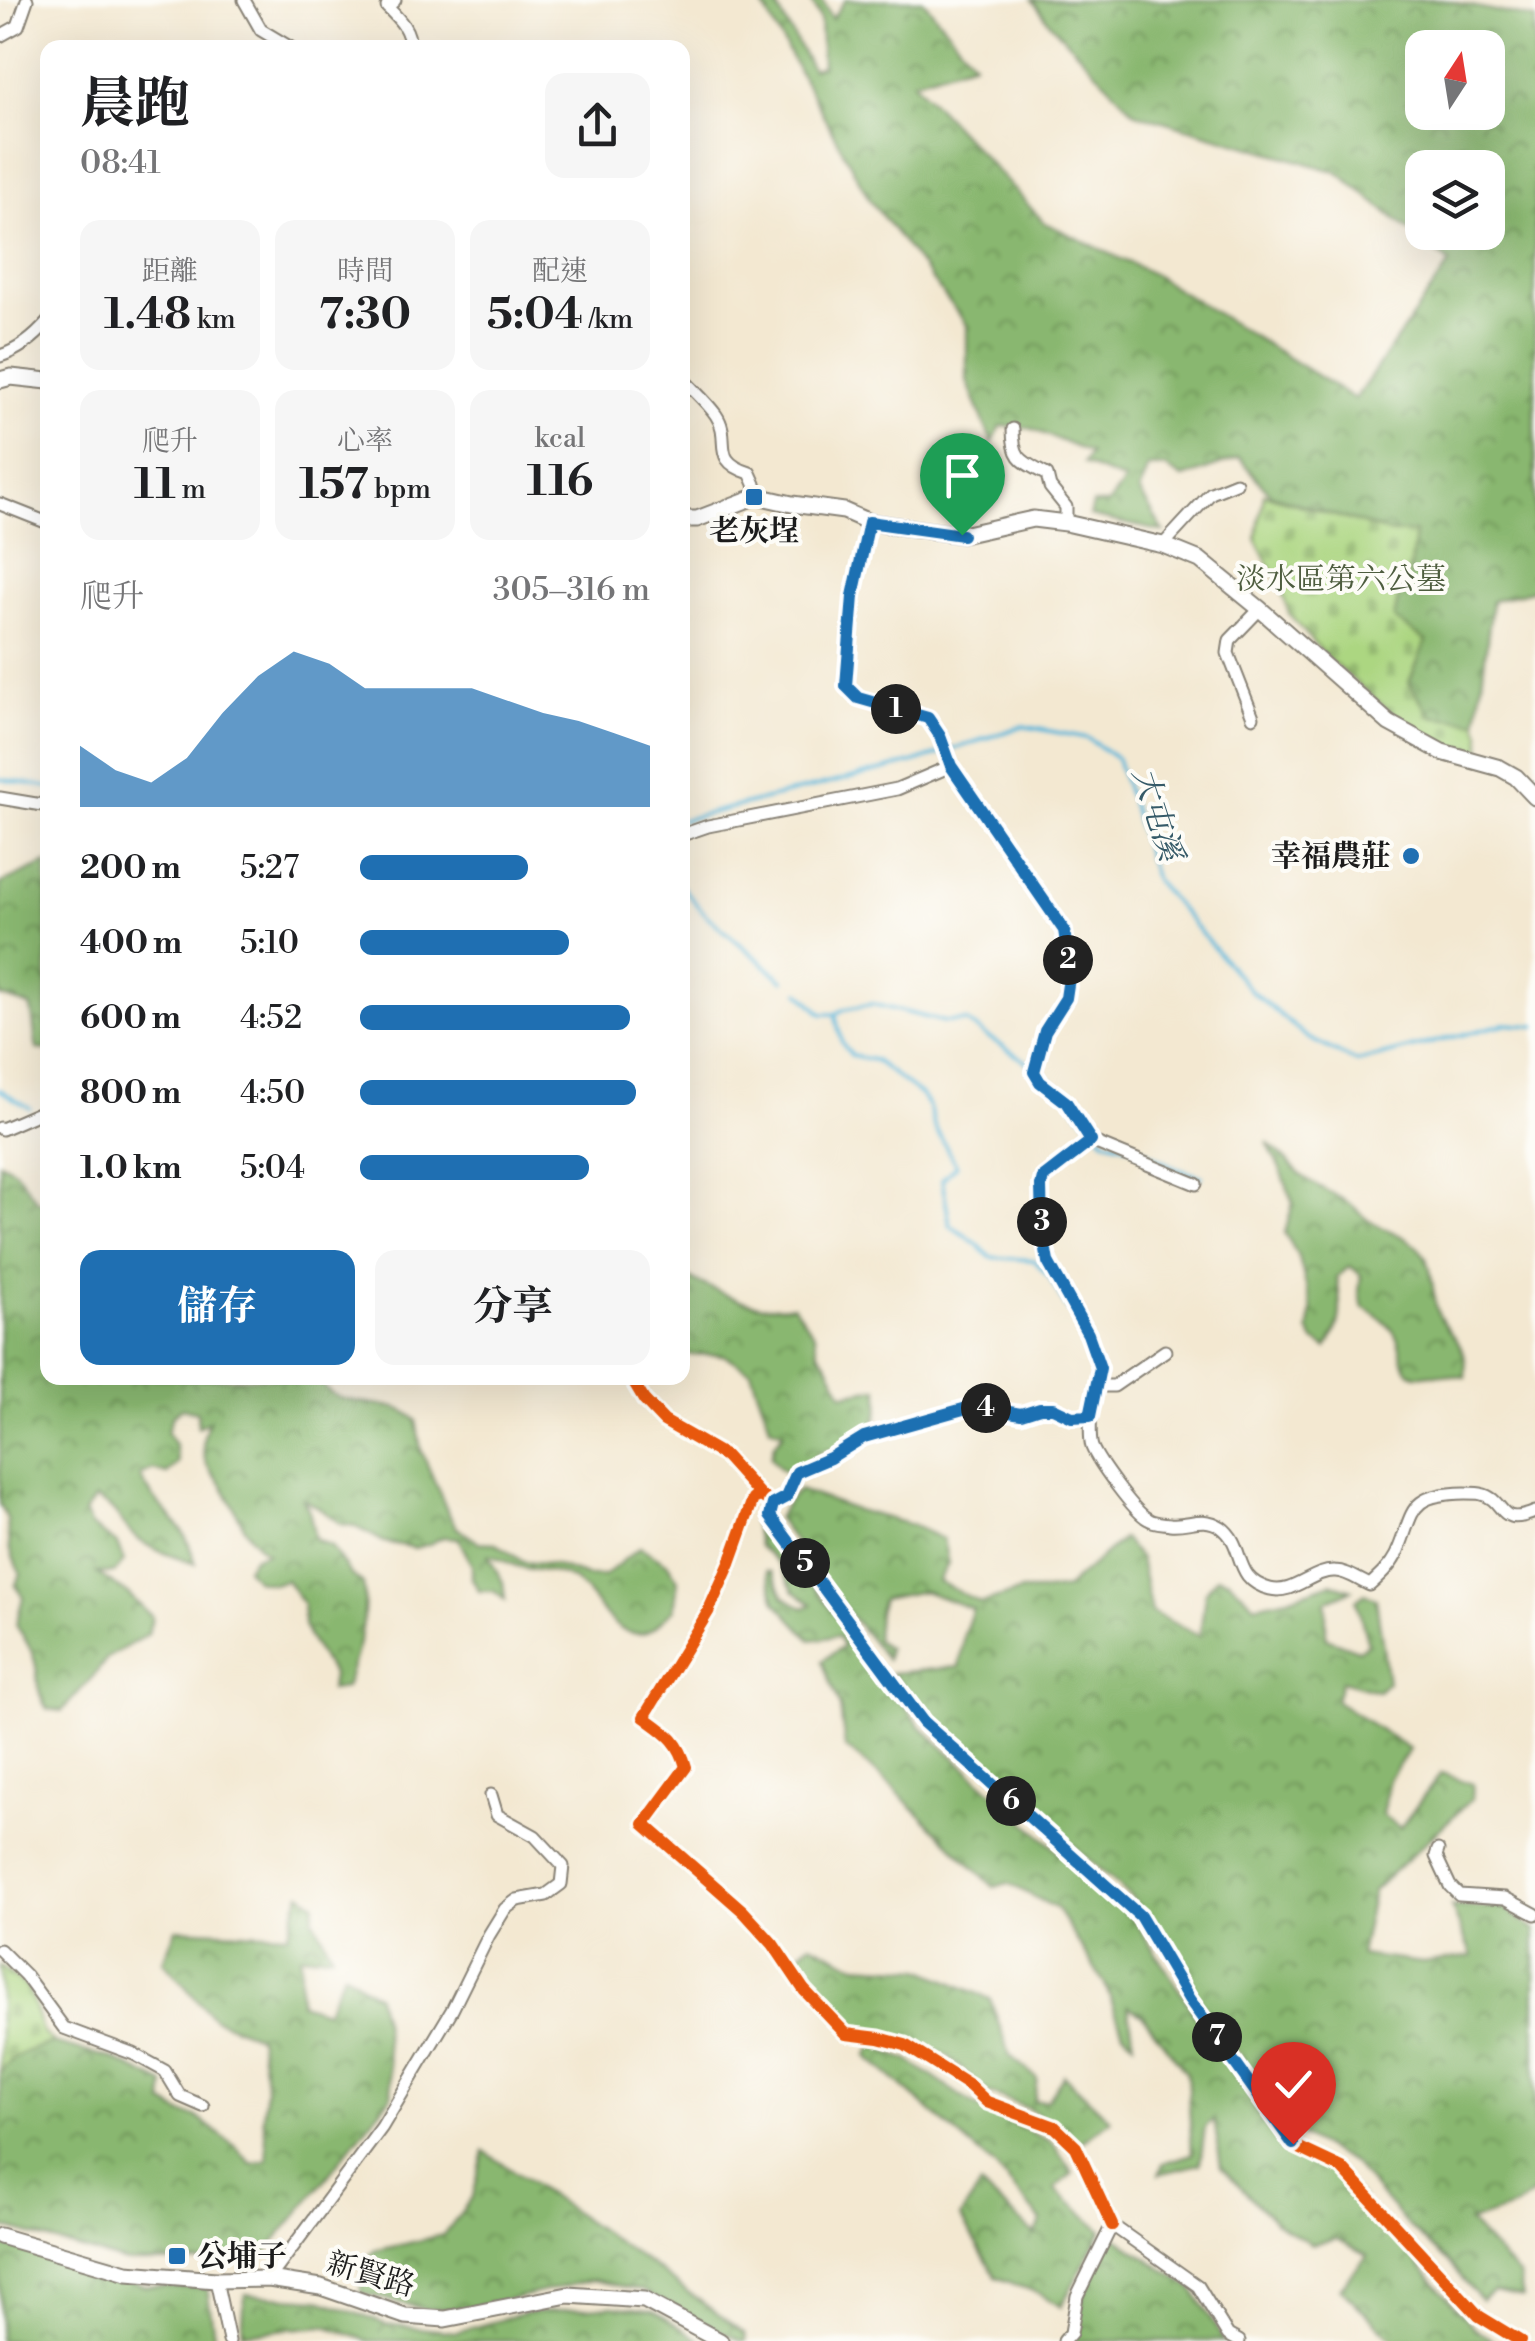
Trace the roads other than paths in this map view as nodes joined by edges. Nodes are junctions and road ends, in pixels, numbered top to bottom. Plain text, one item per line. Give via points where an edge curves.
1 (27, 0) edge
2 (244, 0) edge
3 (394, 0) edge
4 (0, 36) edge
5 (277, 40) edge
6 (408, 40) edge
7 (40, 331) edge
8 (0, 356) edge
9 (0, 380) edge
10 (40, 383) edge
11 (690, 387) edge
12 (1013, 429) dead end
13 (1236, 482) dead end
14 (757, 496) junction
15 (0, 504) edge
16 (690, 519) edge
17 (40, 520) edge
18 (869, 522) junction
19 (1066, 522) junction
20 (1163, 545) junction
21 (1260, 609) junction
22 (1253, 718) dead end
23 (949, 762) junction
24 (1535, 797) edge
25 (0, 798) edge
26 (40, 805) edge
27 (690, 832) edge
28 (40, 1112) edge
29 (0, 1128) edge
30 (1091, 1141) junction
31 (1196, 1184) dead end
32 (1165, 1351) dead end
33 (635, 1385) edge
34 (1096, 1386) junction
35 (1090, 1416) junction
36 (761, 1496) junction
37 (773, 1504) junction
38 (1535, 1512) edge
39 (491, 1795) dead end
40 (1438, 1850) dead end
41 (1535, 1914) edge
42 (0, 1950) edge
43 (203, 2106) dead end
44 (1112, 2225) junction
45 (0, 2236) edge
46 (269, 2278) junction
47 (216, 2280) junction
48 (229, 2341) edge
49 (720, 2341) edge
50 (1064, 2341) edge
51 (1239, 2341) edge
52 (1520, 2341) edge

1 - 4 street via 18,26
2 - 5 street via 260,30
3 - 6 street via 386,8 404,23
7 - 8 street
9 - 10 street
11 - 14 street via 717,417 722,450 734,468 750,473
12 - 19 street via 1019,459 1047,475 1066,507
13 - 20 street via 1211,494
14 - 16 street
14 - 18 street
15 - 17 street
18 - 19 street via 962,535 1033,519
18 - 23 street via 853,596 846,686 858,698 928,718
19 - 20 street
20 - 21 street via 1200,560
21 - 22 street via 1230,640 1228,653
21 - 24 street via 1389,723 1442,752 1500,768
23 - 27 street via 898,789
23 - 30 street via 1064,930 1066,998 1045,1031 1035,1066 1040,1082 1066,1102
25 - 26 street
28 - 29 street
30 - 31 street
30 - 34 street via 1041,1186 1048,1262 1088,1334 1100,1368
32 - 34 street via 1114,1386
33 - 36 street via 664,1421 725,1456
34 - 35 street
35 - 37 street via 974,1406 864,1437 797,1472 786,1497
35 - 38 street via 1092,1446 1148,1520 1217,1524 1249,1579 1276,1591 1328,1570 1370,1585 1395,1557 1410,1512 1430,1498 1480,1493 1513,1518
36 - 37 street
36 - 44 street via 748,1509 708,1612 644,1717 669,1734 686,1767 644,1824 743,1911 846,2034 905,2045 987,2102 1056,2127 1076,2147
37 - 52 street via 770,1516 923,1722 1140,1916 1189,1999 1293,2144 1342,2168 1479,2316
39 - 46 street via 496,1815 535,1836 563,1866 561,1884 505,1910 382,2128
40 - 41 street via 1458,1895 1505,1898
42 - 43 street via 64,2028 150,2062 165,2071 180,2096
44 - 50 street via 1077,2296
44 - 51 street via 1198,2286 1228,2335
45 - 47 street, 新賢路 via 128,2273
46 - 47 street, 新賢路
46 - 49 street, 新賢路 via 321,2287 405,2316 445,2320 568,2294 644,2300
47 - 48 street

